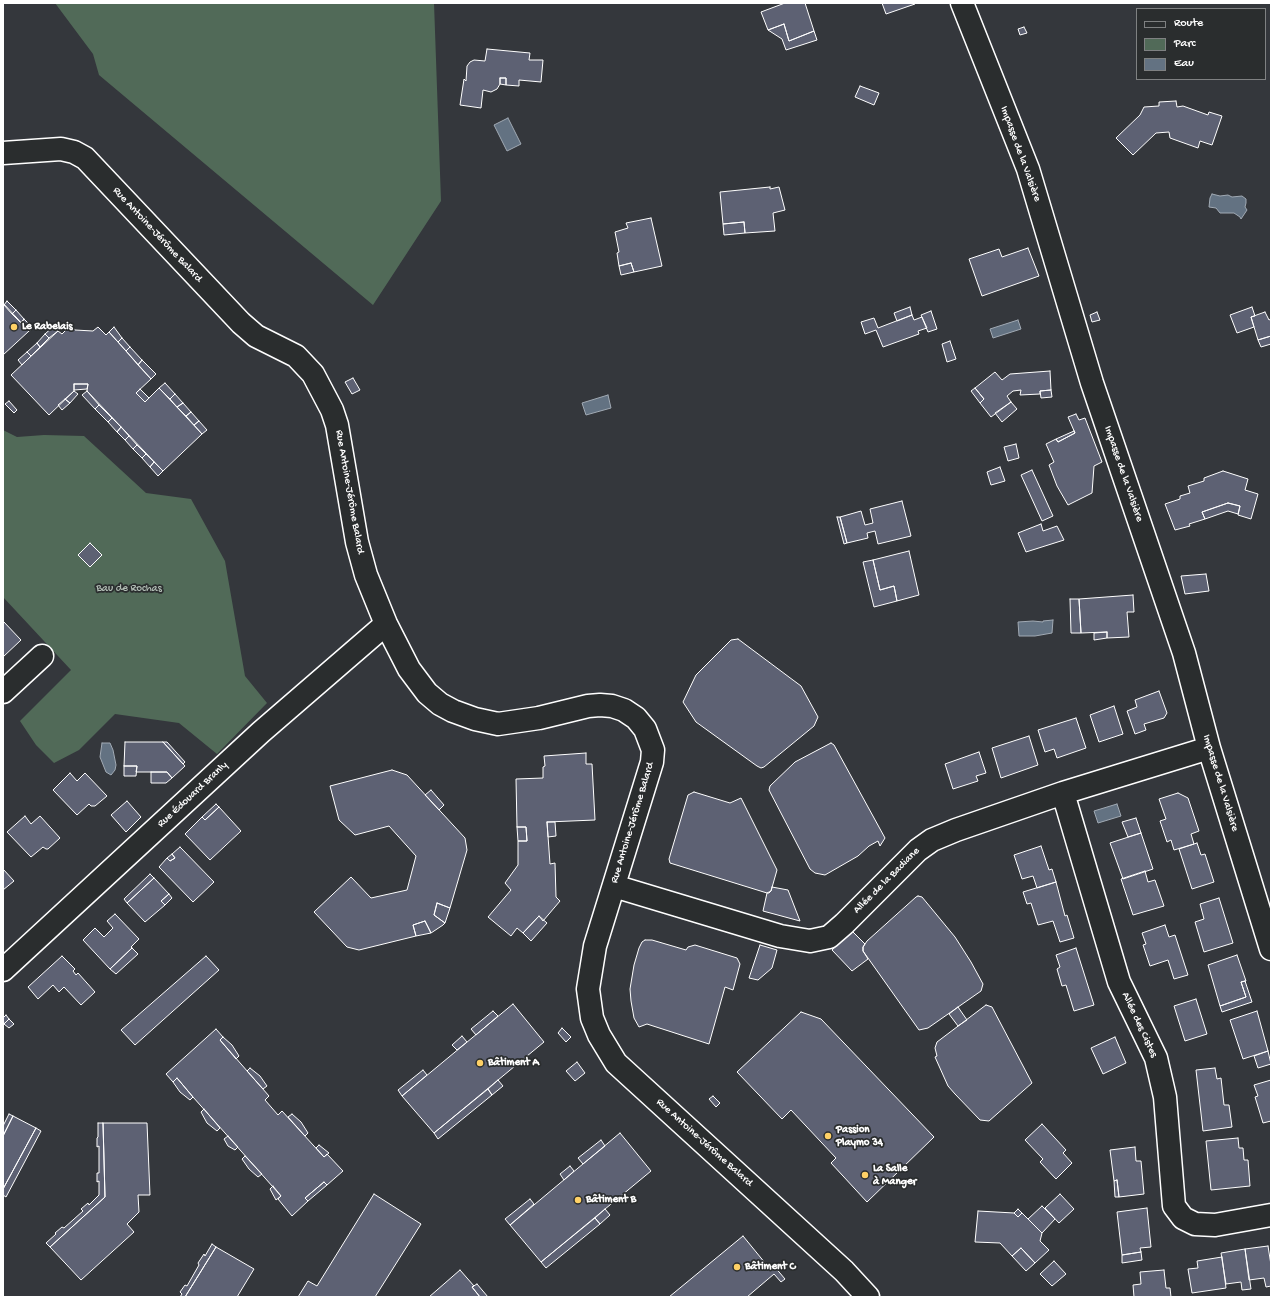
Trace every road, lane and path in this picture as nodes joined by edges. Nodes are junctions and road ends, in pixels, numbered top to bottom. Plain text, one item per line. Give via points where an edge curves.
1 (962, 3) edge
2 (3, 153) edge
3 (386, 624) junction
4 (42, 656) dead end
5 (3, 692) edge
6 (1208, 748) junction
7 (1063, 793) junction
8 (614, 886) junction
9 (1271, 949) edge
10 (3, 970) edge
11 (1271, 1215) edge
12 (868, 1297) edge

1 - 6 street, Impasse de la Valsière via 1028,169 1092,383 1184,653
2 - 3 street, Rue Antoine-Jérôme Balard via 62,149 85,158 240,323 256,336 296,356 313,374 337,425 357,542 366,575
3 - 8 street, Rue Antoine-Jérôme Balard via 409,669 427,693 453,711 498,724 600,705 624,710 636,718 650,740 652,762
3 - 10 street, Rue Édouard Branly via 261,732
4 - 5 street
6 - 7 street, Allée de la Badiane
6 - 9 street, Impasse de la Valsière
7 - 8 street, Allée de la Badiane via 932,840 918,850 829,937 810,942 780,936
7 - 11 street, Allée des Cistes via 1119,982 1156,1058 1165,1097 1174,1206 1183,1218 1195,1224 1215,1225
8 - 12 street, Rue Antoine-Jérôme Balard via 596,946 588,989 592,1018 616,1064 844,1271

